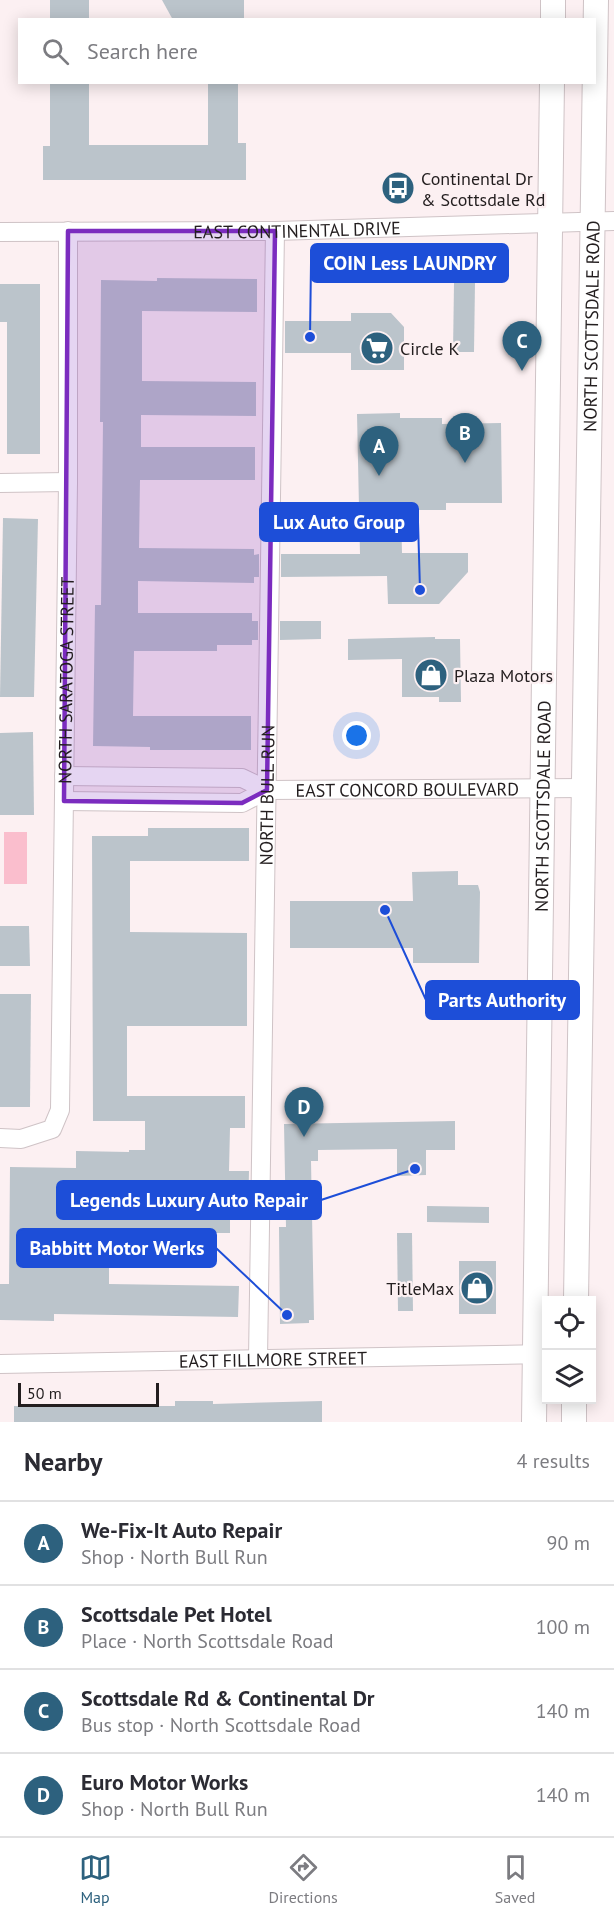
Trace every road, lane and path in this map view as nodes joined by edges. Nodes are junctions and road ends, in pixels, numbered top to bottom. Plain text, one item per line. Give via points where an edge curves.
1 (554, 0) edge
2 (596, 0) edge
3 (553, 18) edge
4 (552, 84) edge
5 (604, 221) edge
6 (551, 222) junction
7 (68, 231) junction
8 (275, 231) junction
9 (0, 232) edge
10 (68, 482) junction
11 (0, 483) edge
12 (64, 776) junction
13 (544, 788) junction
14 (585, 788) junction
15 (267, 790) junction
16 (64, 801) junction
17 (0, 1138) edge
18 (576, 1296) edge
19 (540, 1354) edge
20 (258, 1359) junction
21 (0, 1364) edge
22 (574, 1404) edge
23 (534, 1422) edge
24 (574, 1422) edge

1 - 3 main road
2 - 5 main road, NORTH SCOTTSDALE ROAD
4 - 6 main road, NORTH SCOTTSDALE ROAD
5 - 6 street, EAST CONTINENTAL DRIVE
5 - 14 main road, NORTH SCOTTSDALE ROAD
6 - 8 street, EAST CONTINENTAL DRIVE
6 - 13 main road, NORTH SCOTTSDALE ROAD
7 - 8 street, EAST CONTINENTAL DRIVE
7 - 9 street, EAST CONTINENTAL DRIVE
7 - 10 street, NORTH SARATOGA STREET
8 - 15 street, NORTH BULL RUN
10 - 11 street
10 - 12 street, NORTH SARATOGA STREET
12 - 15 street, EAST CONCORD BOULEVARD via 242,778
12 - 16 street, NORTH SARATOGA STREET
13 - 14 street, EAST CONCORD BOULEVARD
13 - 15 street, EAST CONCORD BOULEVARD
13 - 19 main road, NORTH SCOTTSDALE ROAD
14 - 18 main road, NORTH SCOTTSDALE ROAD
15 - 16 street, EAST CONCORD BOULEVARD via 242,803
15 - 20 street, NORTH BULL RUN
16 - 17 street, NORTH SARATOGA STREET via 60,1110 52,1129 21,1139
19 - 20 street, EAST FILLMORE STREET
19 - 23 main road, NORTH SCOTTSDALE ROAD
20 - 21 street, EAST FILLMORE STREET
22 - 24 main road

